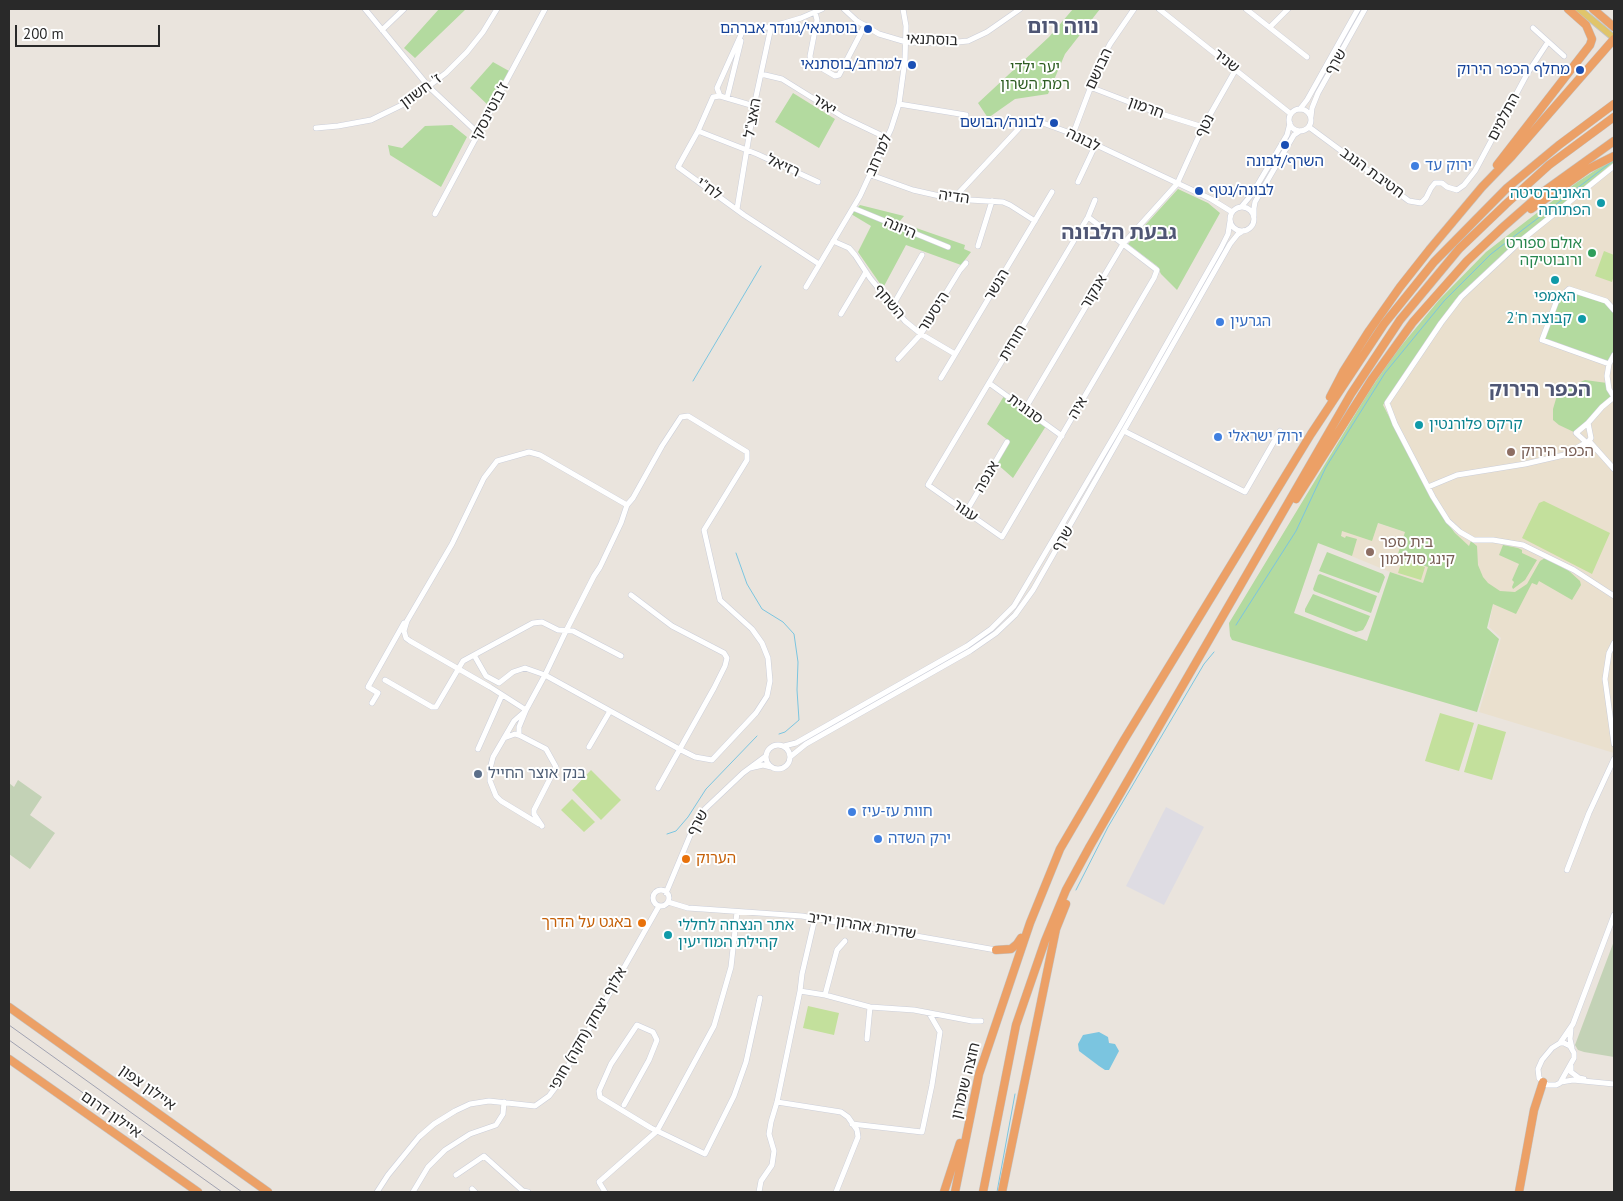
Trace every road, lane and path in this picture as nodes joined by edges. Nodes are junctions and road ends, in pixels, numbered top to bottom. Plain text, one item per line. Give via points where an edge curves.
1 (365, 9) edge
2 (404, 9) edge
3 (498, 9) edge
4 (545, 9) edge
5 (807, 9) edge
6 (822, 9) edge
7 (844, 9) edge
8 (903, 9) edge
9 (1020, 9) edge
10 (1134, 9) edge
11 (1160, 9) edge
12 (1246, 9) edge
13 (1288, 9) edge
14 (1358, 9) edge
15 (1365, 9) edge
16 (1568, 9) edge
17 (1580, 9) edge
18 (1593, 9) edge
19 (812, 13) junction
20 (865, 25) junction
21 (771, 27) junction
22 (1270, 27) junction
23 (1614, 27) edge
24 (744, 28) junction
25 (1533, 28) dead end
26 (382, 30) junction
27 (728, 33) dead end
28 (1614, 39) edge
29 (906, 42) junction
30 (1548, 42) junction
31 (1564, 56) dead end
32 (1307, 57) dead end
33 (1236, 69) junction
34 (761, 74) junction
35 (429, 87) junction
36 (1090, 87) junction
37 (720, 96) junction
38 (727, 98) junction
39 (899, 104) junction
40 (1614, 104) edge
41 (754, 106) junction
42 (1300, 109) junction
43 (1291, 114) junction
44 (966, 115) dead end
45 (1311, 117) junction
46 (1614, 117) edge
47 (1290, 124) junction
48 (1203, 127) junction
49 (1310, 127) junction
50 (316, 128) dead end
51 (698, 131) junction
52 (1300, 131) junction
53 (479, 134) junction
54 (1073, 134) junction
55 (887, 138) junction
56 (1614, 141) edge
57 (1095, 146) junction
58 (1614, 150) edge
59 (747, 151) junction
60 (1614, 156) edge
61 (1614, 166) edge
62 (1588, 169) junction
63 (871, 175) junction
64 (818, 182) dead end
65 (1078, 182) dead end
66 (1177, 184) junction
67 (1482, 187) junction
68 (1457, 190) joint
69 (1052, 192) dead end
70 (953, 198) junction
71 (1095, 200) dead end
72 (992, 201) junction
73 (1242, 206) junction
74 (853, 208) junction
75 (737, 209) junction
76 (1232, 212) junction
77 (435, 214) dead end
78 (1088, 216) junction
79 (1254, 216) junction
80 (1035, 221) junction
81 (1230, 222) junction
82 (1502, 228) junction
83 (1243, 231) junction
84 (833, 240) junction
85 (1123, 244) junction
86 (978, 246) dead end
87 (948, 247) dead end
88 (922, 255) dead end
89 (966, 263) dead end
90 (819, 264) junction
91 (866, 272) junction
92 (806, 287) dead end
93 (892, 307) junction
94 (1614, 310) edge
95 (841, 314) dead end
96 (921, 334) junction
97 (955, 354) junction
98 (1614, 355) edge
99 (898, 359) dead end
100 (1609, 364) junction
101 (941, 378) dead end
102 (989, 383) junction
103 (1614, 397) edge
104 (1025, 409) junction
105 (1588, 423) junction
106 (1124, 431) junction
107 (1280, 431) dead end
108 (1311, 434) junction
109 (1062, 436) junction
110 (1007, 442) dead end
111 (1588, 442) junction
112 (1614, 469) edge
113 (928, 485) joint
114 (1428, 487) junction
115 (627, 505) junction
116 (966, 512) junction
117 (1002, 537) joint
118 (422, 595) junction
119 (631, 595) dead end
120 (1614, 596) edge
121 (1231, 603) junction
122 (566, 631) junction
123 (1614, 643) edge
124 (474, 655) junction
125 (621, 656) dead end
126 (457, 669) junction
127 (545, 675) junction
128 (385, 680) dead end
129 (502, 695) junction
130 (372, 704) dead end
131 (526, 710) junction
132 (610, 711) junction
133 (520, 735) junction
134 (502, 739) junction
135 (1614, 744) edge
136 (784, 746) junction
137 (589, 747) dead end
138 (478, 749) dead end
139 (681, 750) junction
140 (766, 756) junction
141 (790, 757) junction
142 (1614, 759) edge
143 (771, 766) junction
144 (750, 768) junction
145 (658, 788) dead end
146 (1090, 846) junction
147 (1567, 870) dead end
148 (666, 892) junction
149 (668, 902) junction
150 (659, 906) junction
151 (737, 912) junction
152 (1614, 915) edge
153 (815, 918) junction
154 (1030, 923) junction
155 (845, 941) dead end
156 (996, 950) junction
157 (1010, 978) junction
158 (800, 991) junction
159 (825, 995) junction
160 (760, 998) dead end
161 (9, 1007) edge
162 (870, 1007) junction
163 (929, 1013) junction
164 (981, 1021) dead end
165 (1573, 1024) junction
166 (867, 1038) dead end
167 (1560, 1043) junction
168 (1572, 1049) junction
169 (9, 1059) edge
170 (1571, 1066) junction
171 (979, 1074) junction
172 (1543, 1082) junction
173 (1560, 1082) junction
174 (1614, 1083) edge
175 (504, 1102) junction
176 (777, 1102) junction
177 (624, 1105) dead end
178 (852, 1124) junction
179 (657, 1131) junction
180 (155, 1162) junction
181 (456, 1175) dead end
182 (192, 1192) edge
183 (198, 1192) edge
184 (268, 1192) edge
185 (377, 1192) edge
186 (413, 1192) edge
187 (524, 1192) edge
188 (605, 1192) edge
189 (759, 1192) edge
190 (836, 1192) edge
191 (944, 1192) edge
192 (955, 1192) edge
193 (983, 1192) edge
194 (1002, 1192) edge
195 (1519, 1192) edge

1 - 26 street
2 - 26 street
3 - 35 street, ז' חשוון via 467,52
4 - 53 street, ז'בוטינסקי
5 - 19 street
6 - 19 street
7 - 20 street, בוסתנאי
8 - 29 street, למרחב
9 - 29 street, בוסתנאי via 968,41
10 - 36 street, הבושם via 1110,44
11 - 33 street, שניר
12 - 22 street
13 - 22 street
14 - 42 street, שרף
15 - 45 street, שרף via 1318,93
16 - 67 highway via 1586,25 1592,39 1590,46
17 - 28 main road
18 - 23 highway
19 - 20 street via 817,20 810,56 812,62 835,76
19 - 21 street
20 - 29 street, בוסתנאי via 879,34
21 - 24 street
21 - 34 street, האצ"ל
22 - 32 street
24 - 27 street
24 - 37 street via 717,88
24 - 38 street
25 - 30 street
26 - 35 street
28 - 67 highway
29 - 39 street, למרחב
30 - 31 street
30 - 68 street, התלמים via 1527,74 1475,171
33 - 43 street, שניר
33 - 48 street, נטף
34 - 41 street, האצ"ל
34 - 55 street, יאיר via 782,79 838,114
35 - 50 street, ז' חשוון via 406,103 371,120
35 - 53 street
36 - 48 street, חרמון
36 - 54 street, הבושם
37 - 38 street
37 - 51 street via 713,97
38 - 41 street
39 - 44 street
39 - 55 street, למרחב
40 - 108 highway via 1507,188 1434,262 1384,324
41 - 59 street, האצ"ל
42 - 43 street
42 - 45 street
43 - 47 street
45 - 49 street
46 - 121 highway via 1549,165 1506,204 1459,249 1400,320 1351,394
47 - 52 street
47 - 73 street via 1287,135
48 - 66 street, נטף
49 - 52 street
49 - 68 street, חטיבת הנגב via 1415,203 1421,204 1435,183
51 - 59 street
51 - 75 street, לח"י via 678,168
52 - 79 street via 1291,140 1255,202
53 - 77 street, ז'בוטינסקי
54 - 57 street, לבונה
54 - 70 street, לבונה via 1040,122 1023,124
55 - 63 street, למרחב
56 - 82 highway via 1543,192
57 - 65 street
57 - 66 street, לבונה
58 - 62 highway
59 - 64 street, רזיאל
59 - 75 street, האצ"ל
60 - 62 highway
61 - 114 street via 1523,239 1461,297 1387,404
62 - 82 highway
63 - 70 street, הדיה via 913,190
63 - 74 street, למרחב
66 - 76 street, לבונה
66 - 85 street, אנקור
67 - 108 highway via 1369,331 1343,372
69 - 80 street, הנשר
70 - 72 street, הדיה
71 - 78 street, חוחית
72 - 80 street, הדיה via 1010,205
72 - 86 street
73 - 76 street
73 - 79 street via 1251,210
74 - 84 street, למרחב
74 - 87 street, היונה
75 - 90 street, לח"י
76 - 81 street
78 - 85 street
78 - 102 street, חוחית
79 - 83 street via 1252,226
80 - 97 street, הנשר
81 - 83 street via 1236,230
81 - 136 street, שרף via 1216,257 1014,606 971,643
82 - 121 highway via 1467,261 1413,322 1377,372
83 - 106 street, שרף via 1230,244
84 - 90 street, למרחב
84 - 91 street, השחף via 849,248
85 - 104 street, אנקור
85 - 109 street, איה via 1156,270 1154,278
88 - 93 street
89 - 96 street, היסעור
90 - 92 street, למרחב
91 - 93 street, השחף
91 - 95 street
93 - 96 street, השחף
94 - 100 street via 1606,302 1569,290 1558,300 1542,340
96 - 97 street, השחף
96 - 99 street, היסעור
97 - 101 street, הנשר
98 - 100 street
100 - 103 street via 1607,383
102 - 104 street, סנונית
102 - 113 street, חוחית
103 - 105 street
104 - 109 street, סנונית
105 - 111 street via 1591,438
105 - 111 street via 1576,433
106 - 107 street via 1246,492
106 - 141 street, שרף via 1033,590 1010,620 970,651 806,744
108 - 154 highway via 1070,830 1050,870
109 - 117 street, איה
110 - 116 street, אנפה
111 - 112 street
111 - 114 street via 1564,455 1457,475
113 - 116 street, עגור
114 - 120 street via 1448,521 1465,536 1523,545 1574,570
115 - 118 street via 540,454 529,452 497,461 484,478 452,544
115 - 122 street via 600,567
115 - 139 street via 681,416 688,416 747,452 747,460 704,530 720,600 752,629 768,658 770,681 767,696 756,713 712,760
116 - 117 street, עגור
118 - 126 street via 407,621 404,635
118 - 130 street via 368,686 378,693
119 - 139 street via 672,626 724,653 726,658 725,666
121 - 146 highway
122 - 124 street via 542,622 533,623
122 - 125 street via 573,631
122 - 127 street
123 - 135 street via 1605,679
124 - 126 street
124 - 127 street via 486,676 499,683 513,672 525,668
126 - 128 street via 434,707
126 - 129 street
127 - 131 street
127 - 132 street
129 - 131 street
129 - 138 street
131 - 133 street via 519,727
131 - 134 street
132 - 137 street
132 - 139 street
133 - 134 street
133 - 134 street via 550,753 556,764 556,770 534,810 542,826 501,801 492,788 490,769
136 - 140 street via 772,746
136 - 141 street
139 - 145 street
140 - 143 street
140 - 144 street, שרף
141 - 143 street via 784,767
142 - 147 street
143 - 144 street
144 - 148 street, שרף via 717,796 698,818
146 - 193 highway via 1066,890 1016,1025
146 - 194 highway via 1056,929
148 - 149 street
148 - 150 street via 654,894 654,901
149 - 150 street
149 - 151 street, שדרות אהרון יריב via 688,908
150 - 175 street, אלוף יצחק (חקה) חופי via 558,1084 534,1106
151 - 153 street, שדרות אהרון יריב
151 - 179 street via 731,968 717,1018
152 - 165 street
153 - 156 street, שדרות אהרון יריב
153 - 158 street
154 - 156 highway via 1014,947
154 - 157 highway, חוצה שומרון
155 - 159 street via 837,950
156 - 157 highway via 1012,958
157 - 171 highway, חוצה שומרון
158 - 159 street
158 - 176 street
159 - 162 street
160 - 179 street via 746,1062 734,1096 705,1154
161 - 184 highway, איילון צפון
162 - 163 street
162 - 166 street
163 - 164 street
163 - 178 street via 940,1032 922,1132
165 - 167 street
165 - 168 street
167 - 168 street via 1568,1044
167 - 172 street via 1539,1064 1538,1074
168 - 170 street via 1574,1058
169 - 180 highway, איילון דרום
170 - 173 street
170 - 174 street via 1571,1072 1579,1078
171 - 191 highway
171 - 192 highway, חוצה שומרון
172 - 173 street via 1552,1085
172 - 195 highway via 1534,1110
173 - 174 street
175 - 185 street, אלוף יצחק (חקה) חופי via 470,1104 434,1124 410,1147
175 - 186 street via 503,1114 496,1125 470,1134 445,1150 428,1167
176 - 178 street via 841,1112
176 - 189 street via 769,1134 774,1151 772,1165 761,1181
177 - 179 street via 657,1040 653,1032 637,1025 611,1064 599,1091 600,1098
178 - 190 street via 858,1138
179 - 188 street via 599,1182
180 - 182 highway
180 - 183 highway, איילון דרום
181 - 187 street via 484,1156

